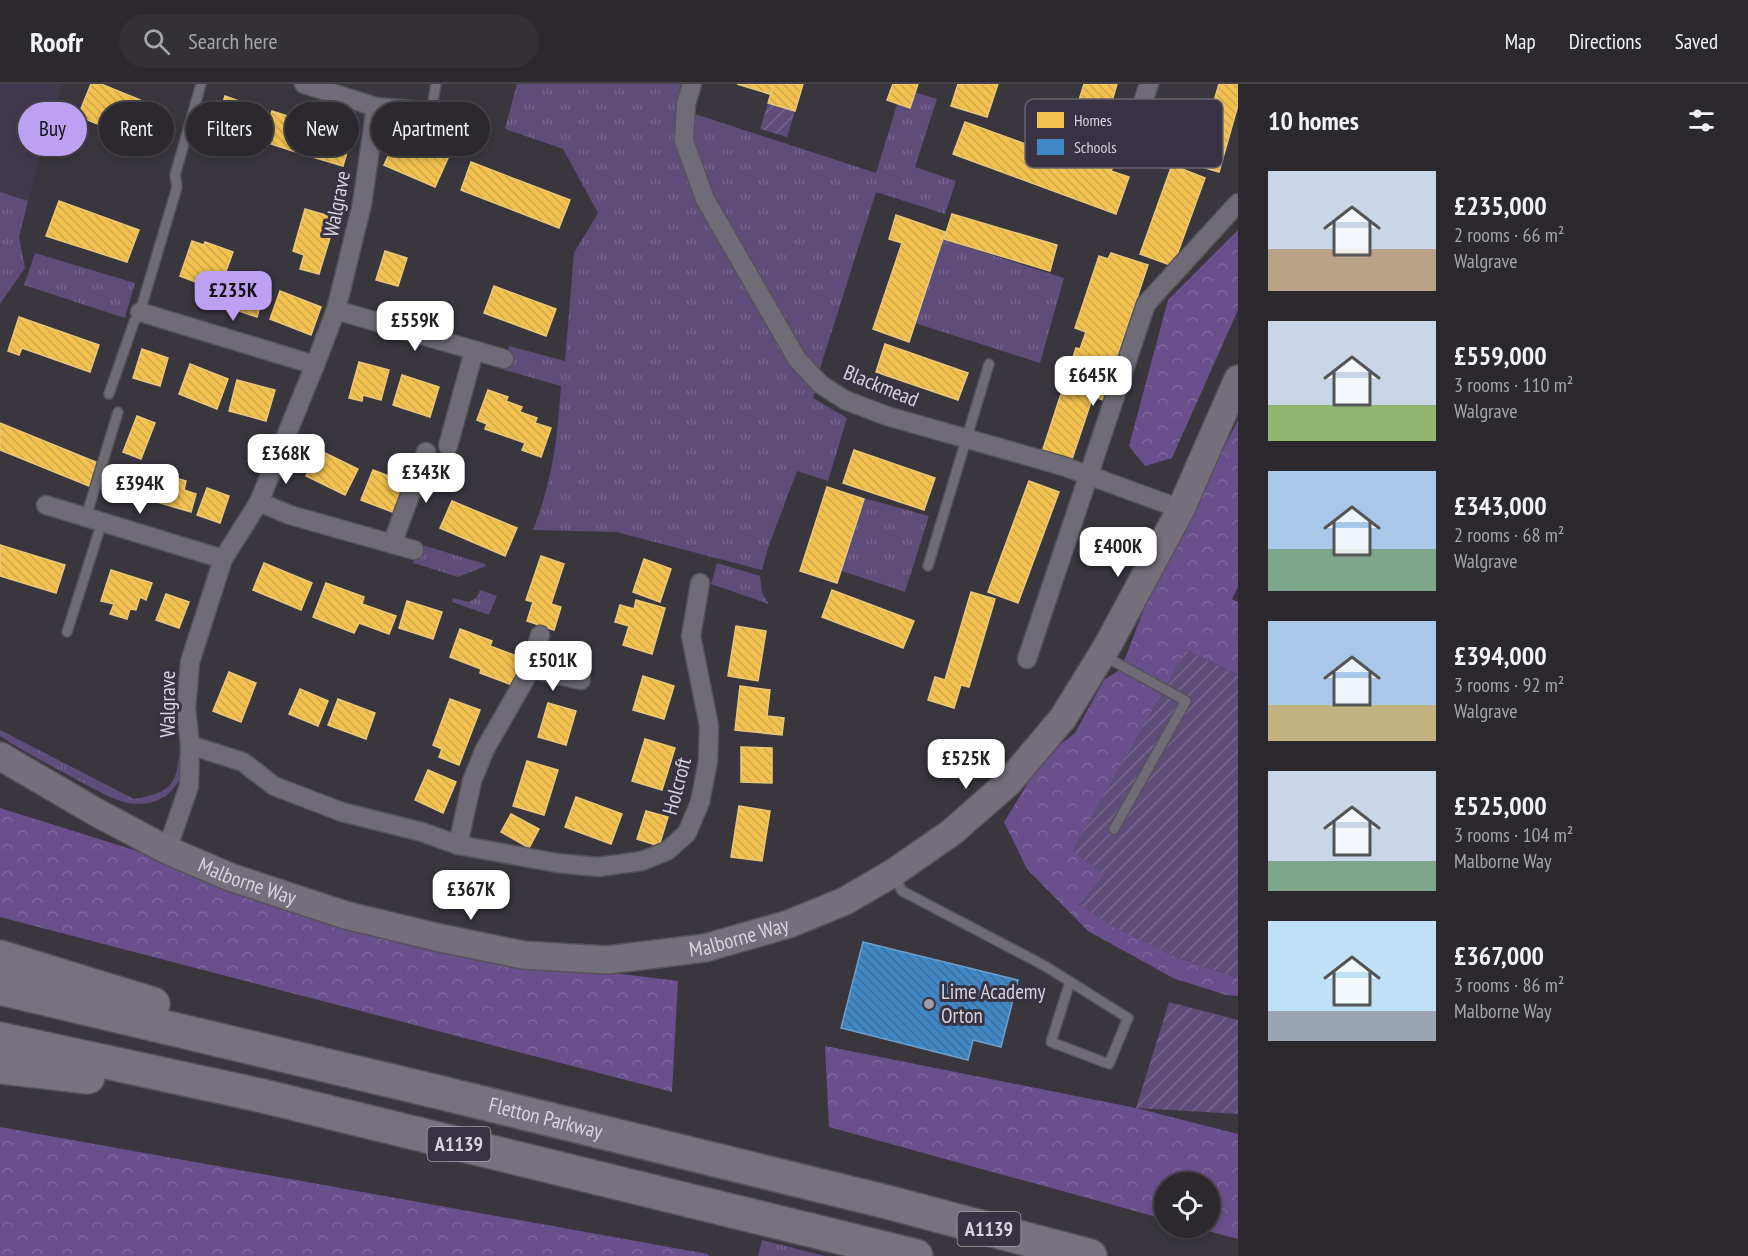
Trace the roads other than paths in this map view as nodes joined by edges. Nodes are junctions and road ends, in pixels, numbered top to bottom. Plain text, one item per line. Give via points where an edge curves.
1 (201, 84) edge
2 (304, 84) edge
3 (436, 84) edge
4 (692, 84) edge
5 (1149, 84) edge
6 (1144, 99) edge
7 (433, 102) edge
8 (371, 104) edge
9 (371, 141) edge
10 (1238, 203) edge
11 (336, 310) junction
12 (140, 312) junction
13 (474, 351) junction
14 (504, 359) dead end
15 (989, 364) dead end
16 (315, 366) junction
17 (1238, 380) edge
18 (109, 394) dead end
19 (118, 412) dead end
20 (968, 440) junction
21 (448, 446) dead end
22 (426, 452) dead end
23 (1090, 475) junction
24 (259, 502) junction
25 (46, 506) dead end
26 (1180, 509) junction
27 (94, 520) junction
28 (393, 544) junction
29 (414, 550) dead end
30 (224, 559) junction
31 (928, 566) dead end
32 (700, 583) dead end
33 (67, 632) dead end
34 (540, 635) dead end
35 (1102, 655) junction
36 (1027, 659) dead end
37 (531, 669) junction
38 (581, 680) dead end
39 (190, 746) junction
40 (0, 756) edge
41 (1114, 829) dead end
42 (458, 845) junction
43 (167, 850) junction
44 (893, 873) junction
45 (0, 957) edge
46 (1070, 982) junction
47 (0, 988) edge
48 (0, 1039) edge
49 (0, 1067) edge
50 (434, 1091) junction
51 (263, 1096) junction
52 (916, 1256) edge
53 (1090, 1256) edge

1 - 12 lane via 175,175 177,188
2 - 8 street
3 - 7 lane
4 - 20 street, Blackmead via 686,104 684,141 705,199 797,359 820,384 845,400
5 - 6 street
9 - 11 street, Walgrave via 362,204
10 - 23 street via 1146,304
11 - 13 street
11 - 16 street, Walgrave
12 - 16 street
12 - 18 lane
13 - 14 street
13 - 21 street
15 - 20 lane
16 - 24 street, Walgrave
17 - 26 street, Malborne Way
19 - 27 lane
20 - 23 street, Blackmead
20 - 31 lane
22 - 28 street
23 - 26 street, Blackmead
23 - 36 street
24 - 28 street via 290,515
24 - 30 street, Walgrave
25 - 27 street
26 - 35 street, Malborne Way
27 - 30 street
27 - 33 lane
28 - 29 street
30 - 39 street, Walgrave via 190,662 186,709
32 - 42 street, Holcroft via 691,636 709,726 708,760 700,802 687,833 667,850 642,861 598,867
34 - 37 street
35 - 41 lane via 1186,701
35 - 44 street, Malborne Way via 1064,718 1009,782 952,832
37 - 38 street
37 - 42 street via 485,749 472,781
39 - 42 street, Holcroft via 243,762 274,786 342,812
39 - 43 street, Walgrave via 189,786
40 - 43 street, Malborne Way
43 - 44 street, Malborne Way via 230,877 345,915 523,955 607,960 705,948 789,924 845,901
44 - 46 lane via 902,891
45 - 50 highway
46 - 46 lane via 1128,1018 1109,1064 1051,1042
47 - 50 highway, Fletton Parkway / A1139
48 - 51 highway, A1139
49 - 51 highway
50 - 53 highway, Fletton Parkway / A1139
51 - 52 highway, A1139

